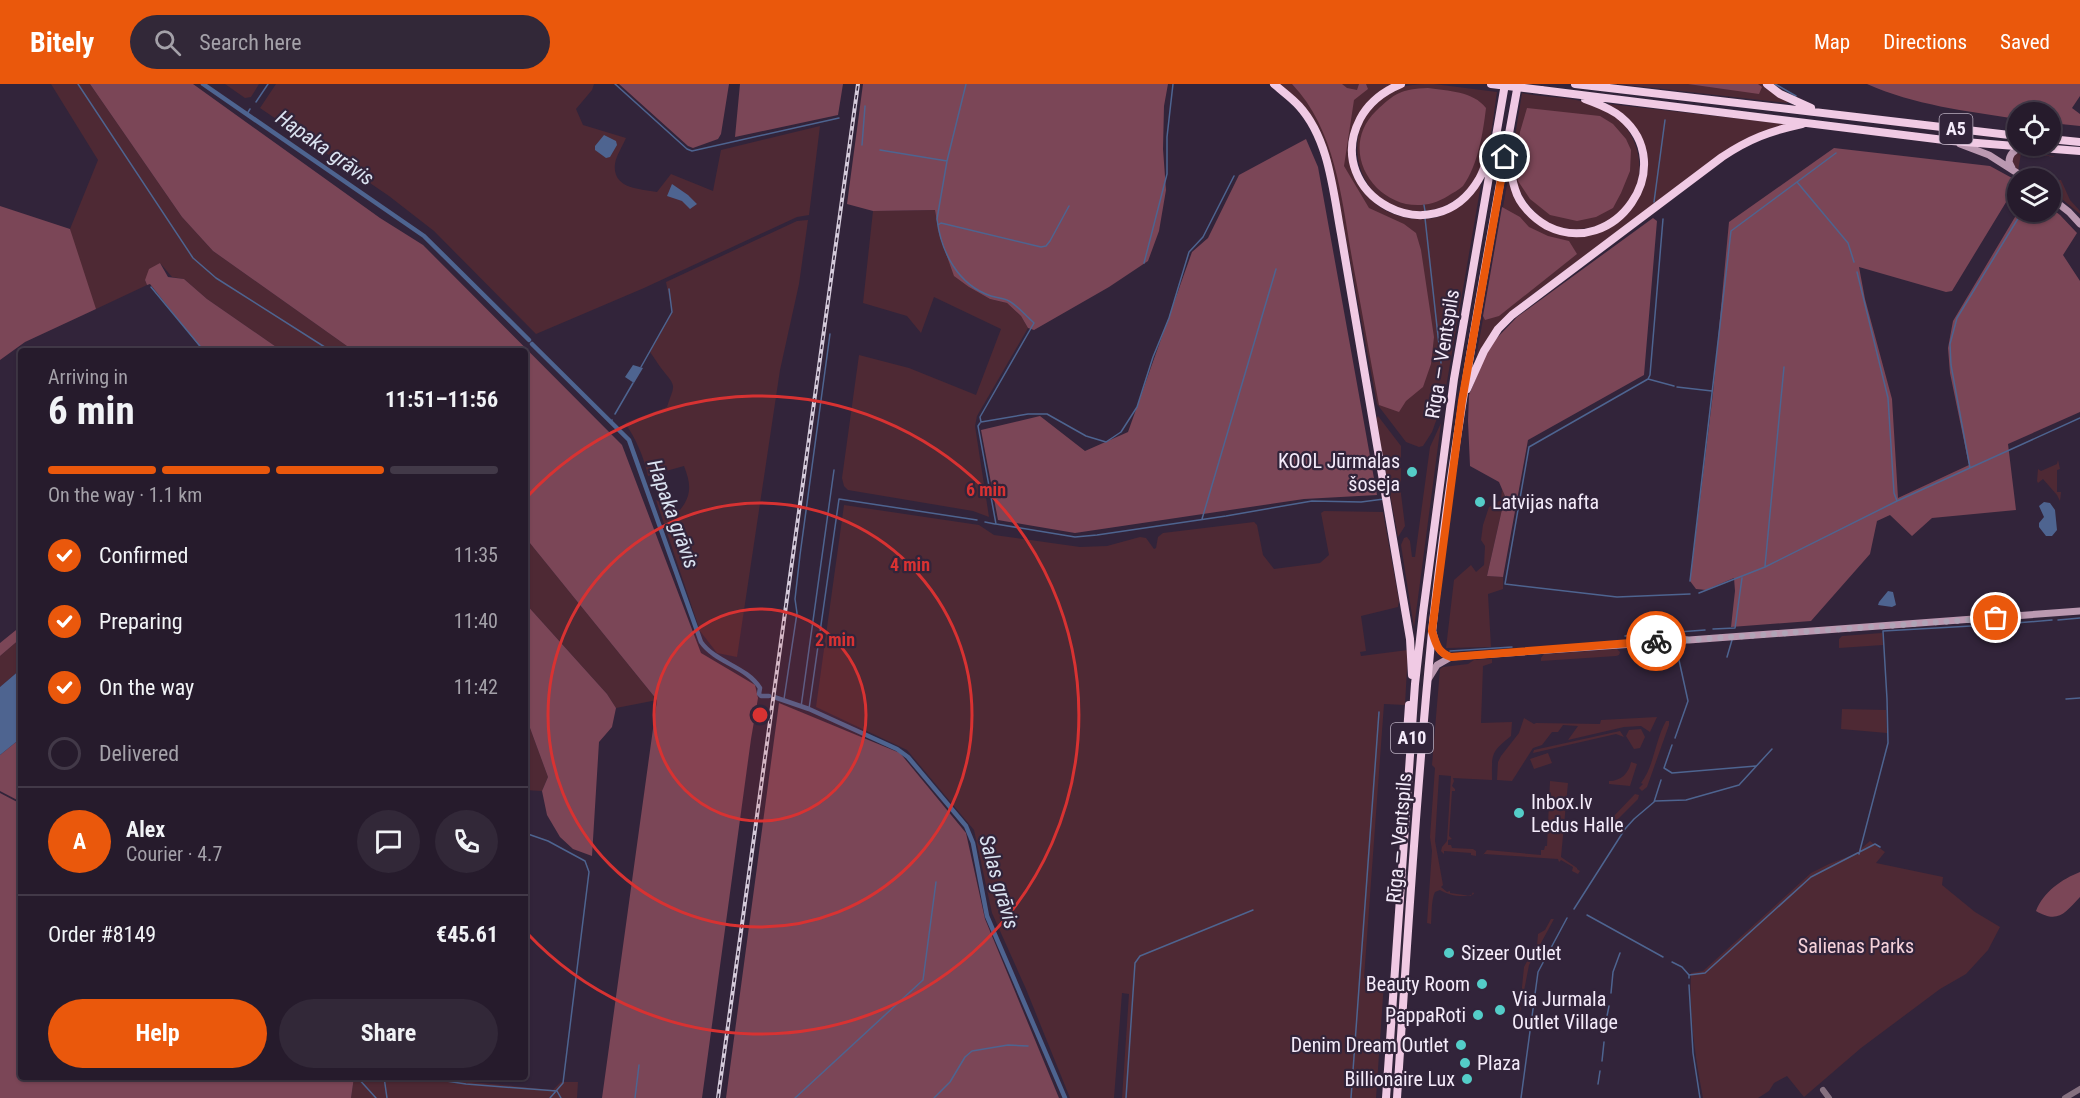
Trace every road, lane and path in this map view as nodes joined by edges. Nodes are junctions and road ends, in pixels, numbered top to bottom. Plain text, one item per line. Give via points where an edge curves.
1 (1274, 84) edge
2 (1401, 84) edge
3 (1491, 84) edge
4 (1505, 84) edge
5 (1518, 84) edge
6 (1575, 84) edge
7 (1599, 84) edge
8 (1767, 84) edge
9 (1590, 86) junction
10 (1575, 95) junction
11 (1818, 111) junction
12 (1498, 123) junction
13 (1809, 123) junction
14 (1509, 135) junction
15 (2007, 135) edge
16 (2061, 140) edge
17 (1952, 141) junction
18 (2080, 142) edge
19 (2007, 146) edge
20 (2061, 150) edge
21 (2080, 151) edge
22 (2009, 168) edge
23 (2061, 206) edge
24 (2080, 224) edge
25 (1462, 401) junction
26 (2080, 611) edge
27 (1432, 631) junction
28 (1451, 657) junction
29 (1428, 678) junction
30 (1407, 796) junction
31 (2080, 1089) edge
32 (1823, 1090) dead end
33 (1386, 1098) edge
34 (1397, 1098) edge
35 (1829, 1098) edge
36 (2065, 1098) edge

1 - 30 highway via 1310,121 1329,169 1412,647 1406,732
2 - 12 highway via 1381,94 1368,107 1358,123 1353,147 1355,164 1367,189 1396,212 1433,214 1461,200 1479,180
3 - 10 highway, A5, bridge
4 - 12 highway, Rīga — Ventspils / A10
5 - 14 highway, Rīga — Ventspils / A10
6 - 9 highway, A5
7 - 9 highway
8 - 11 highway
9 - 11 highway, A5
10 - 13 highway, A5
10 - 14 highway via 1623,118 1642,152 1644,173 1638,194 1613,222 1578,233 1555,230 1537,220 1514,189
11 - 15 highway, A5
12 - 30 highway, Rīga — Ventspils / A10 via 1442,467 1418,660
13 - 17 highway, A5
13 - 25 highway via 1752,138 1722,157 1530,300 1498,330
14 - 25 highway, Rīga — Ventspils / A10
16 - 18 highway
17 - 19 highway, A5
17 - 22 main road
20 - 21 highway, A5
23 - 24 main road
25 - 27 highway, Rīga — Ventspils / A10
26 - 28 main road
27 - 28 main road via 1438,649
27 - 29 highway, Rīga — Ventspils / A10
28 - 29 main road via 1437,665
29 - 34 highway, Rīga — Ventspils / A10
30 - 33 highway, Rīga — Ventspils / A10
31 - 36 street
32 - 35 street

